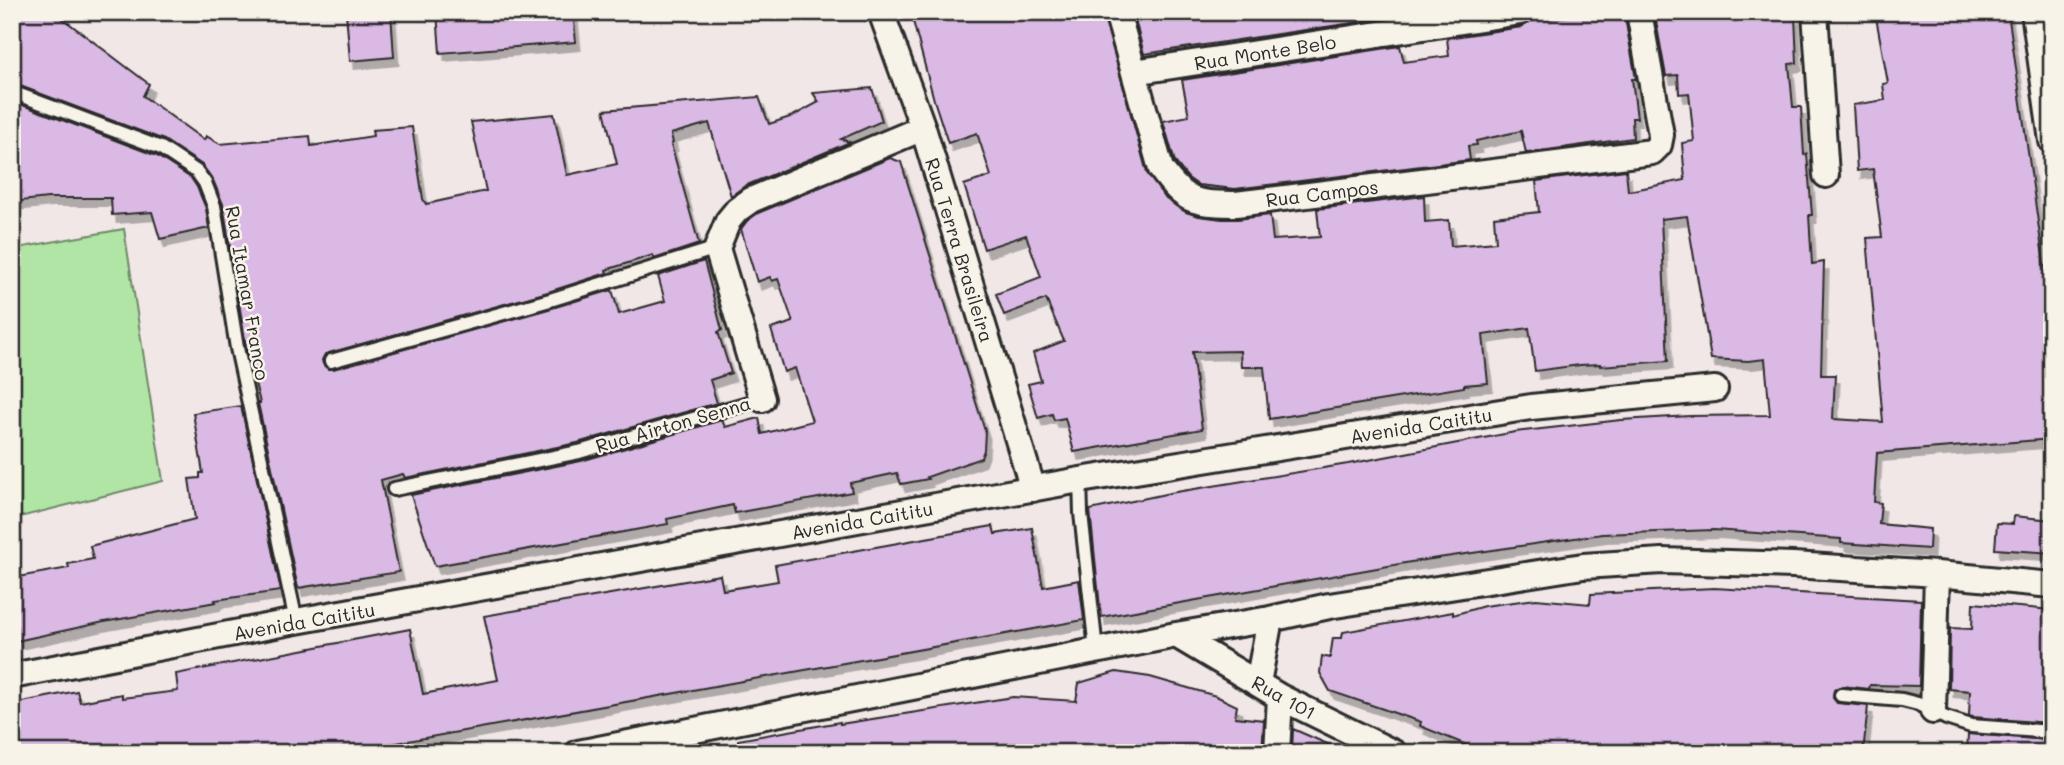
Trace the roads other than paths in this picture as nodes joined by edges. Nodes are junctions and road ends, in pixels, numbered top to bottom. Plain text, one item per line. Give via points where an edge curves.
1 (881, 12) edge
2 (1118, 12) edge
3 (1520, 12) edge
4 (1640, 12) edge
5 (1815, 12) edge
6 (2034, 12) edge
7 (1134, 72) junction
8 (12, 92) edge
9 (923, 128) junction
10 (2052, 141) edge
11 (1826, 175) dead end
12 (717, 248) junction
13 (331, 361) dead end
14 (1715, 389) dead end
15 (762, 399) joint
16 (1080, 480) junction
17 (394, 489) dead end
18 (1033, 489) junction
19 (1937, 574) junction
20 (2052, 585) edge
21 (1270, 619) junction
22 (296, 621) junction
23 (1176, 635) junction
24 (1096, 650) junction
25 (12, 676) edge
26 (1258, 683) junction
27 (1841, 695) dead end
28 (1280, 697) junction
29 (1933, 711) junction
30 (2052, 732) edge
31 (588, 752) edge
32 (1277, 753) edge
33 (1394, 753) edge

1 - 9 street, Rua Terra Brasileira
2 - 7 street, Rua Campos
3 - 7 street, Rua Monte Belo
4 - 7 street, Rua Campos via 1661,135 1656,149 1236,204 1198,203 1172,185 1161,169
5 - 11 street
6 - 10 street
8 - 22 lane, Rua Itamar Franco via 161,148 197,172 205,183 214,206 237,348
9 - 12 street via 751,200 728,221
9 - 18 street, Rua Terra Brasileira
12 - 13 lane
12 - 15 street, Rua Airton Senna
14 - 16 street, Avenida Caititu via 1531,407
15 - 17 lane, Rua Airton Senna via 579,452
16 - 18 street, Avenida Caititu
16 - 24 lane
18 - 22 street, Avenida Caititu
19 - 20 street
19 - 21 street via 1662,561 1583,566
19 - 29 street
21 - 23 street
21 - 26 street
22 - 25 street, Avenida Caititu
23 - 24 street
23 - 26 street, Rua 101
24 - 31 street
26 - 28 street, Rua 101
27 - 29 lane via 1902,700
28 - 32 street
28 - 33 street, Rua 101
29 - 30 lane via 1971,726

